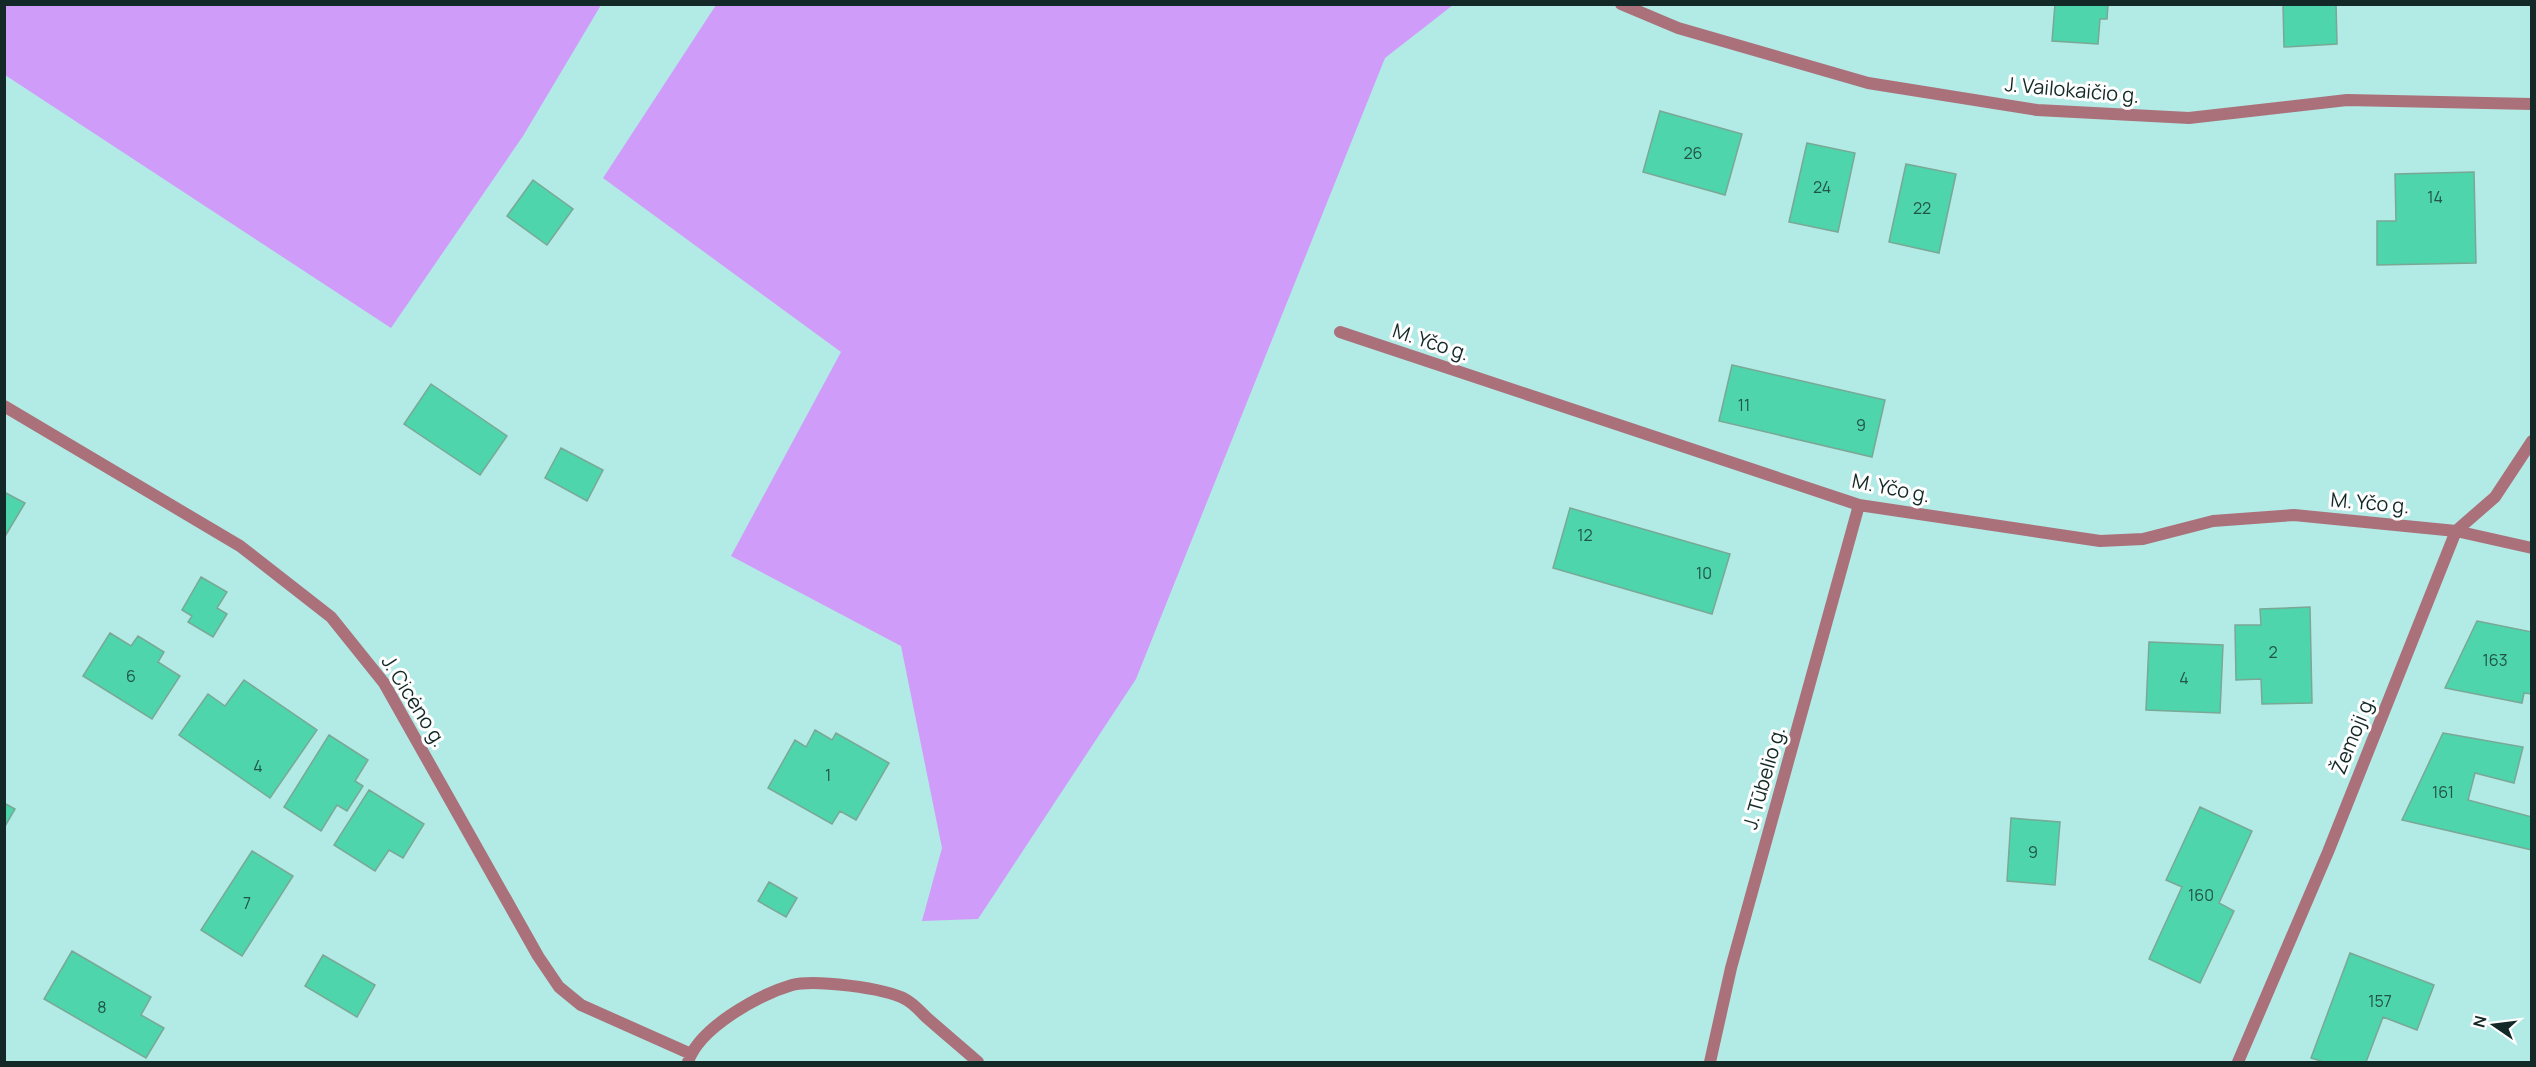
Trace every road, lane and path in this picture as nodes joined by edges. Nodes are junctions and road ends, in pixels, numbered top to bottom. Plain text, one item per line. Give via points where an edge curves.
1 (1622, 4) edge
2 (2532, 104) edge
3 (1340, 332) dead end
4 (4, 406) edge
5 (2532, 441) edge
6 (1860, 505) junction
7 (2456, 531) junction
8 (2532, 548) edge
9 (690, 1058) edge
10 (978, 1062) edge
11 (1710, 1062) edge
12 (2238, 1062) edge

1 - 2 street, J. Vailokaičio g. via 1678,28 1868,83 2037,110 2189,118 2347,100
3 - 6 street, M. Yčo g.
4 - 9 street, J. Cicėno g. via 240,546 331,617 384,683 559,987 581,1005
5 - 7 street, Žemoji g. via 2494,497
6 - 7 street, M. Yčo g. via 2100,541 2143,538 2213,521 2294,515
6 - 11 street, J. Tūbelio g. via 1731,968
7 - 8 street, M. Yčo g.
7 - 12 street, Žemoji g. via 2328,852
9 - 10 street via 723,1019 756,1000 794,984 829,984 870,989 905,999

